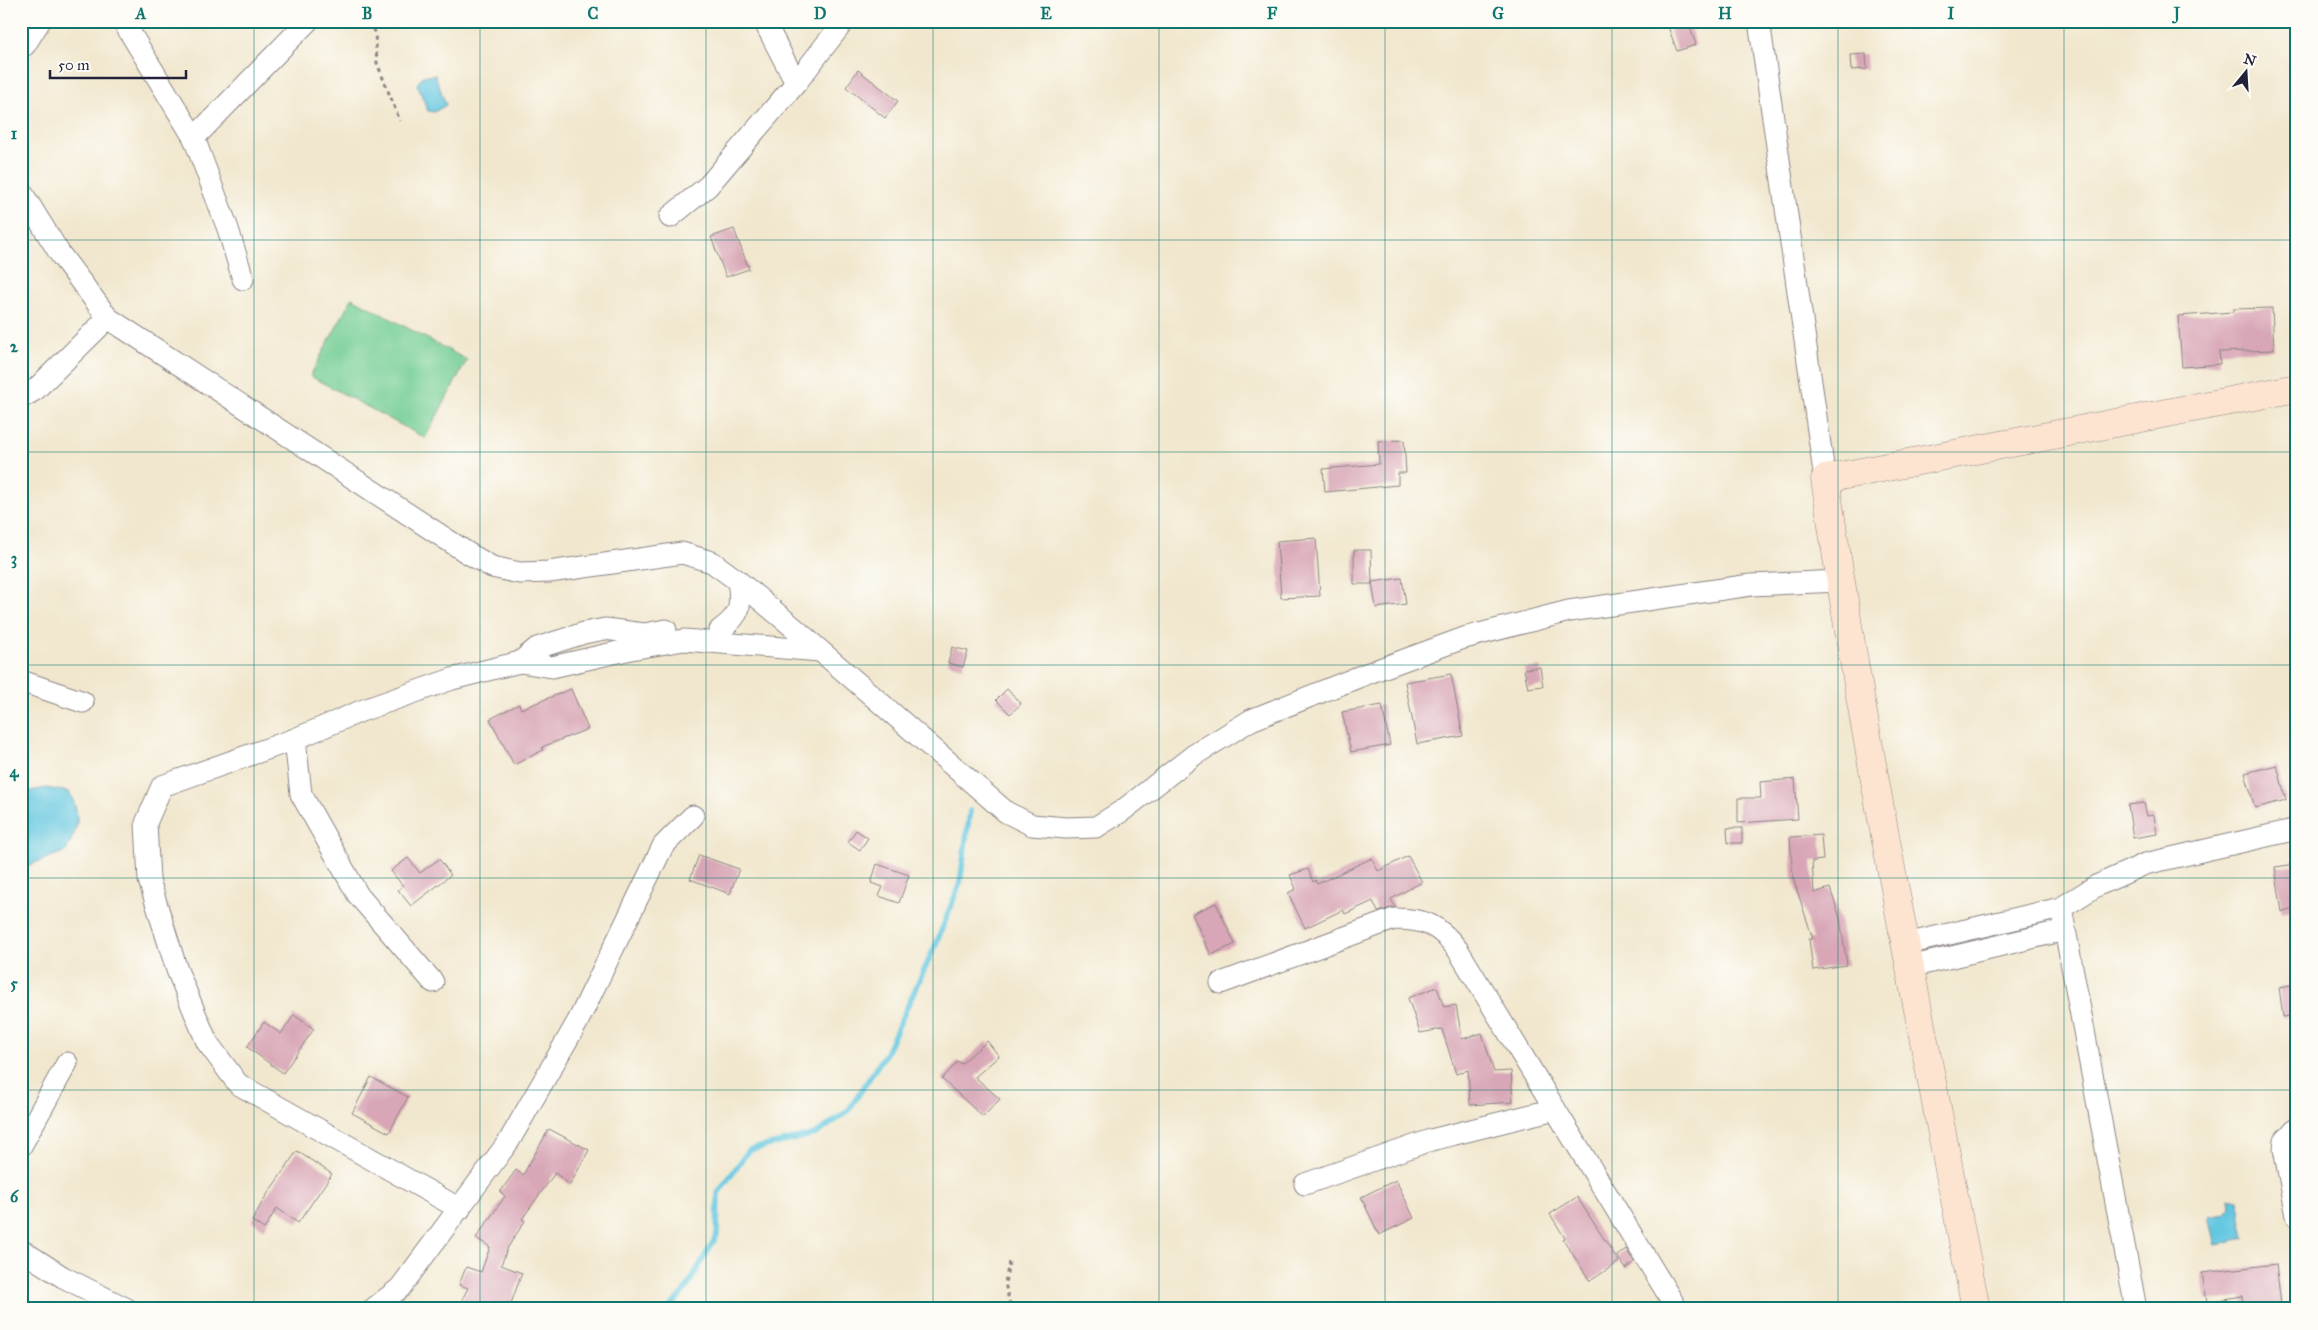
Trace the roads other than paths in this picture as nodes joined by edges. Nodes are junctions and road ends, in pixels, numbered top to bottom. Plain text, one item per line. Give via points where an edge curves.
1 (40, 21) edge
2 (123, 21) edge
3 (308, 21) edge
4 (764, 21) edge
5 (844, 21) edge
6 (1759, 21) edge
7 (25, 45) dead end
8 (796, 83) junction
9 (194, 138) junction
10 (21, 191) edge
11 (670, 217) dead end
12 (243, 278) dead end
13 (108, 318) junction
14 (2297, 388) edge
15 (21, 398) edge
16 (1825, 479) junction
17 (738, 581) junction
18 (1840, 581) junction
19 (793, 627) junction
20 (720, 630) junction
21 (820, 651) junction
22 (520, 662) junction
23 (21, 681) edge
24 (83, 702) dead end
25 (295, 740) junction
26 (693, 816) dead end
27 (2297, 829) edge
28 (2061, 908) junction
29 (2065, 930) junction
30 (1908, 955) junction
31 (433, 982) dead end
32 (1221, 983) dead end
33 (67, 1063) dead end
34 (1555, 1109) junction
35 (2297, 1127) edge
36 (21, 1146) edge
37 (1305, 1184) dead end
38 (460, 1210) junction
39 (2297, 1216) edge
40 (21, 1250) edge
41 (127, 1309) edge
42 (373, 1309) edge
43 (1677, 1309) edge
44 (1976, 1309) edge
45 (2136, 1309) edge

1 - 7 street
2 - 9 street
3 - 9 street
4 - 8 street
5 - 8 street
6 - 16 street
8 - 11 street via 708,186
9 - 12 street
10 - 13 street via 60,254
13 - 15 street via 35,390
13 - 17 street via 492,567 520,573 549,572 682,553 712,562
14 - 16 street
16 - 18 street
17 - 19 street
17 - 20 street via 739,610 732,622
18 - 21 street via 1751,585 1569,610 1464,638 1251,720 1194,755 1096,827 1032,825 1006,812
18 - 30 street
19 - 20 street via 770,637
19 - 21 street
20 - 22 street via 677,628 644,634 605,629 537,648
21 - 22 street via 684,640 622,650 552,667
22 - 25 street via 452,679 361,711
23 - 24 street
25 - 31 street via 301,794 358,896
25 - 38 street via 162,786 146,823 149,880 177,970 207,1042 238,1084
26 - 38 street via 663,846 578,1021 509,1141
27 - 28 street via 2145,864 2096,886
28 - 29 street
28 - 30 street
29 - 30 street
29 - 45 street
30 - 44 street
32 - 34 street via 1394,919 1413,919 1431,924 1458,950
33 - 36 street
34 - 37 street via 1431,1140
34 - 43 street
35 - 39 street via 2285,1140 2284,1149
38 - 42 street via 400,1288
40 - 41 street via 63,1277

